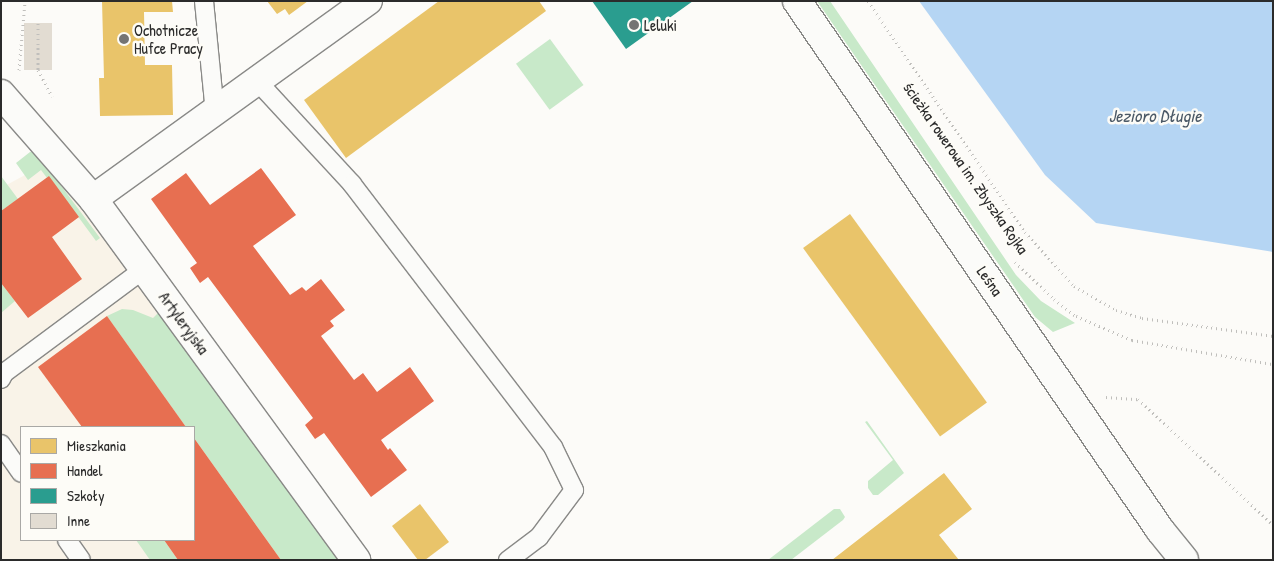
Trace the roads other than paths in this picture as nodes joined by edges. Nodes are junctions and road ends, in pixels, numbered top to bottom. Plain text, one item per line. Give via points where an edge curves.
1 (204, 1) edge
2 (368, 1) edge
3 (797, 1) edge
4 (258, 82) junction
5 (1, 94) edge
6 (215, 113) junction
7 (94, 199) junction
8 (144, 269) junction
9 (1, 379) edge
10 (1, 444) edge
11 (20, 472) edge
12 (69, 541) edge
13 (81, 560) edge
14 (356, 560) edge
15 (508, 560) edge
16 (1184, 560) edge

1 - 6 lane
2 - 4 street
3 - 16 street, Leśna via 1160,530
4 - 6 street
4 - 15 lane via 352,184 553,447 574,490 539,536
5 - 7 street, Artyleryjska
6 - 7 street
7 - 8 street, Artyleryjska
8 - 9 lane via 4,373
8 - 14 street, Artyleryjska
10 - 11 lane
12 - 13 lane

